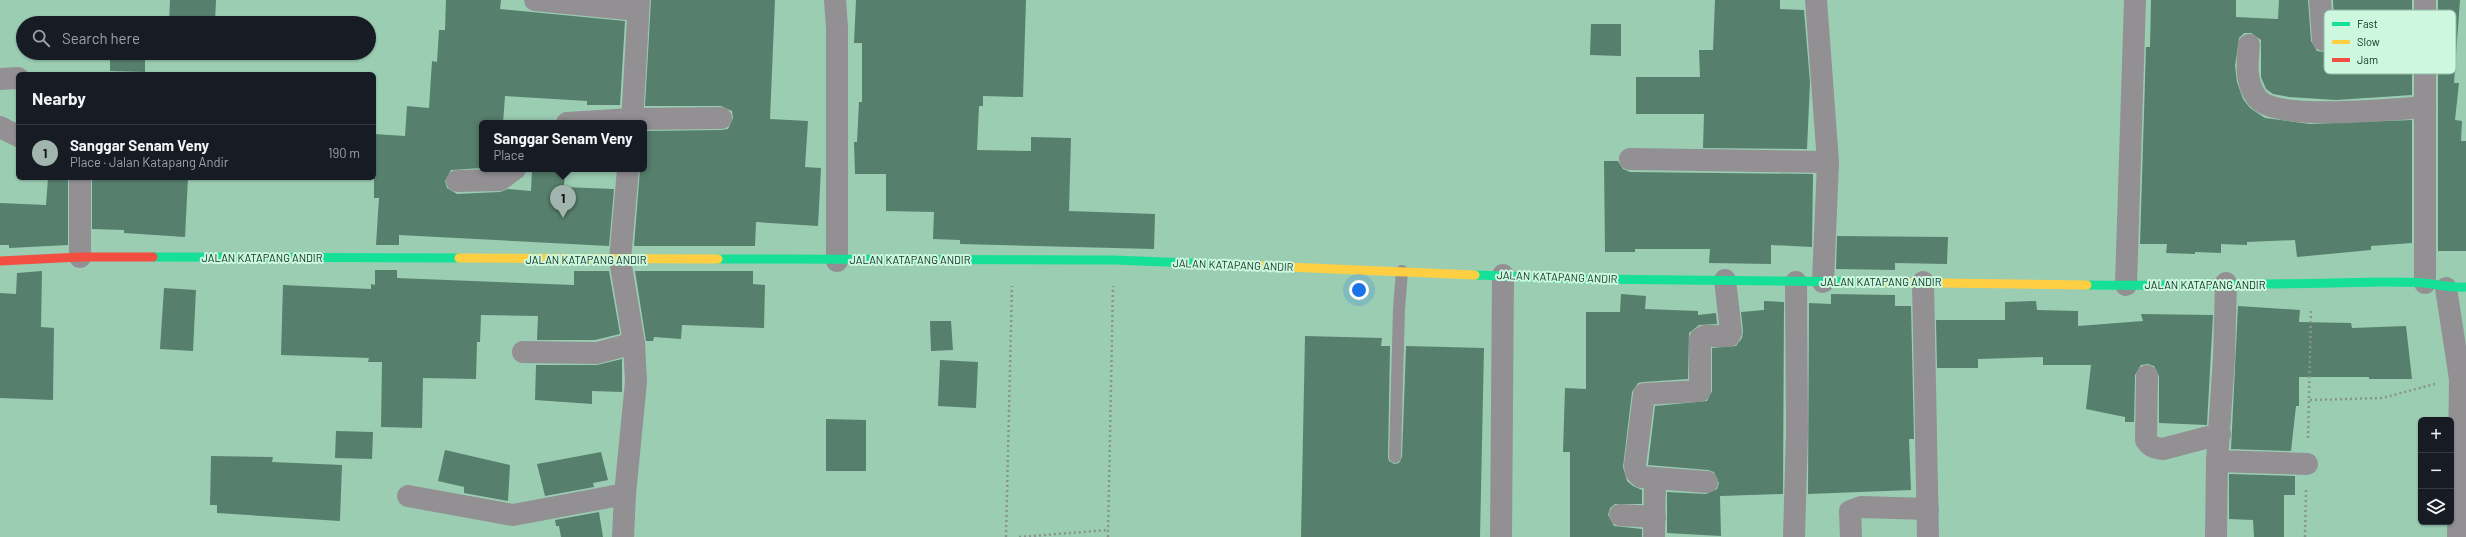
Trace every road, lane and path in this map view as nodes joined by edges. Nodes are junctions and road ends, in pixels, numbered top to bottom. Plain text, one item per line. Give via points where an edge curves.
1 (535, 0) edge
2 (835, 0) edge
3 (1816, 0) edge
4 (2135, 0) edge
5 (2320, 0) edge
6 (639, 5) edge
7 (2323, 40) dead end
8 (2249, 45) dead end
9 (2425, 74) edge
10 (16, 78) edge
11 (0, 79) edge
12 (2425, 107) junction
13 (721, 118) dead end
14 (632, 120) edge
15 (647, 120) edge
16 (0, 127) edge
17 (16, 135) edge
18 (1630, 159) dead end
19 (1828, 162) junction
20 (511, 172) edge
21 (628, 172) edge
22 (80, 180) edge
23 (457, 181) dead end
24 (80, 257) junction
25 (0, 260) edge
26 (620, 260) junction
27 (1012, 260) junction
28 (1114, 260) junction
29 (837, 261) junction
30 (1402, 271) junction
31 (1503, 275) junction
32 (1725, 280) junction
33 (1796, 282) junction
34 (1823, 282) junction
35 (1923, 282) junction
36 (2226, 283) junction
37 (2126, 285) junction
38 (2312, 285) junction
39 (2446, 286) edge
40 (634, 343) junction
41 (523, 352) dead end
42 (2148, 376) dead end
43 (2460, 379) junction
44 (2310, 400) junction
45 (2220, 434) junction
46 (1395, 457) dead end
47 (2463, 459) edge
48 (2217, 462) junction
49 (2307, 464) junction
50 (1655, 480) junction
51 (1707, 482) dead end
52 (625, 494) junction
53 (408, 496) dead end
54 (1928, 509) junction
55 (1620, 515) dead end
56 (1655, 527) edge
57 (1108, 530) junction
58 (623, 537) edge
59 (1006, 537) edge
60 (1018, 537) edge
61 (1108, 537) edge
62 (1501, 537) edge
63 (1794, 537) edge
64 (1851, 537) edge
65 (1928, 537) edge
66 (2216, 537) edge
67 (2305, 537) edge
68 (2458, 537) edge

1 - 6 street
2 - 29 street
3 - 19 street
4 - 37 street
5 - 7 street
6 - 14 street
8 - 12 street via 2247,71 2251,88 2258,99 2269,106 2294,112
9 - 12 street
10 - 11 street
12 - 39 street
13 - 15 street
16 - 17 street
18 - 19 street
19 - 34 street
20 - 23 street via 500,180
21 - 26 street
22 - 24 street
24 - 25 street, JALAN KATAPANG ANDIR
24 - 26 street, JALAN KATAPANG ANDIR
26 - 29 street, JALAN KATAPANG ANDIR
26 - 40 street
27 - 28 street, JALAN KATAPANG ANDIR
27 - 29 street, JALAN KATAPANG ANDIR
27 - 59 path
28 - 30 street, JALAN KATAPANG ANDIR
28 - 57 path
30 - 31 street, JALAN KATAPANG ANDIR
30 - 46 lane
31 - 32 street, JALAN KATAPANG ANDIR via 1584,279
31 - 62 street
32 - 33 street, JALAN KATAPANG ANDIR
32 - 50 street via 1731,332 1729,336 1705,336 1700,340 1700,391 1644,394 1636,472 1641,477
33 - 34 street, JALAN KATAPANG ANDIR
33 - 63 street via 1797,431
34 - 35 street, JALAN KATAPANG ANDIR
35 - 37 street, JALAN KATAPANG ANDIR
35 - 54 street
36 - 37 street, JALAN KATAPANG ANDIR
36 - 38 street, JALAN KATAPANG ANDIR
36 - 45 street
38 - 39 street, JALAN KATAPANG ANDIR via 2383,282
38 - 44 path
39 - 43 street
40 - 41 street via 597,353
40 - 52 street via 636,382
42 - 45 street via 2148,443 2155,448 2163,449
43 - 44 path via 2413,388 2382,398
43 - 47 street
44 - 49 path
45 - 48 street
47 - 68 street
48 - 49 street
48 - 66 street
49 - 67 path
50 - 51 street
50 - 56 street
52 - 53 street via 513,515
52 - 58 street
54 - 64 street via 1861,507 1850,511
54 - 65 street
55 - 56 street
57 - 60 path
57 - 61 path

